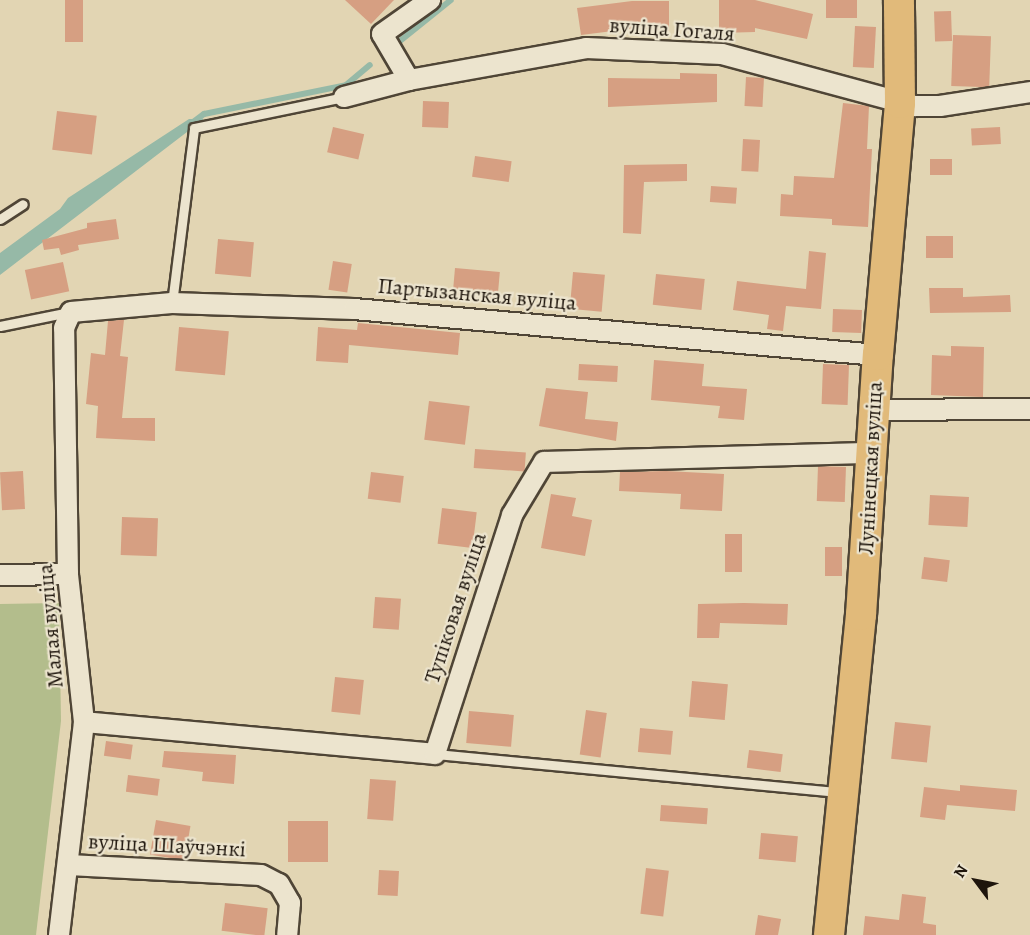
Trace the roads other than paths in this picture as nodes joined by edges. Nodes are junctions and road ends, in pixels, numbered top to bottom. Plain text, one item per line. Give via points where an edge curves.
1 (430, 0) edge
2 (899, 0) edge
3 (409, 80) junction
4 (1030, 92) edge
5 (344, 97) joint
6 (900, 103) junction
7 (23, 204) dead end
8 (0, 219) edge
9 (172, 303) junction
10 (71, 312) junction
11 (0, 326) edge
12 (878, 355) junction
13 (1030, 409) edge
14 (875, 410) junction
15 (873, 453) junction
16 (68, 574) junction
17 (0, 576) edge
18 (84, 722) junction
19 (435, 754) junction
20 (845, 793) junction
21 (69, 865) junction
22 (59, 935) edge
23 (287, 935) edge
24 (829, 935) edge

1 - 3 street via 382,34
2 - 6 main road, Лунінецкая вуліца
3 - 5 street, вуліца Гогаля
3 - 6 street, вуліца Гогаля via 586,48 710,53
4 - 6 street, вуліца Гогаля via 940,106
5 - 9 lane via 194,128
6 - 12 main road, Лунінецкая вуліца
7 - 8 lane
9 - 10 street, Партызанская вуліца
9 - 12 street, Партызанская вуліца via 354,309
10 - 11 lane
10 - 16 street, Малая вуліца via 64,328
12 - 14 main road, Лунінецкая вуліца
13 - 14 street
14 - 15 main road, Лунінецкая вуліца
15 - 19 street, Тупіковая вуліца via 544,462 512,515
15 - 20 main road, Лунінецкая вуліца
16 - 17 street
16 - 18 street, Малая вуліца
18 - 19 street
18 - 21 street, Малая вуліца
19 - 20 lane
20 - 24 main road, Лунінецкая вуліца
21 - 22 street, Малая вуліца
21 - 23 street, вуліца Шаўчэнкі via 261,875 279,884 290,903

